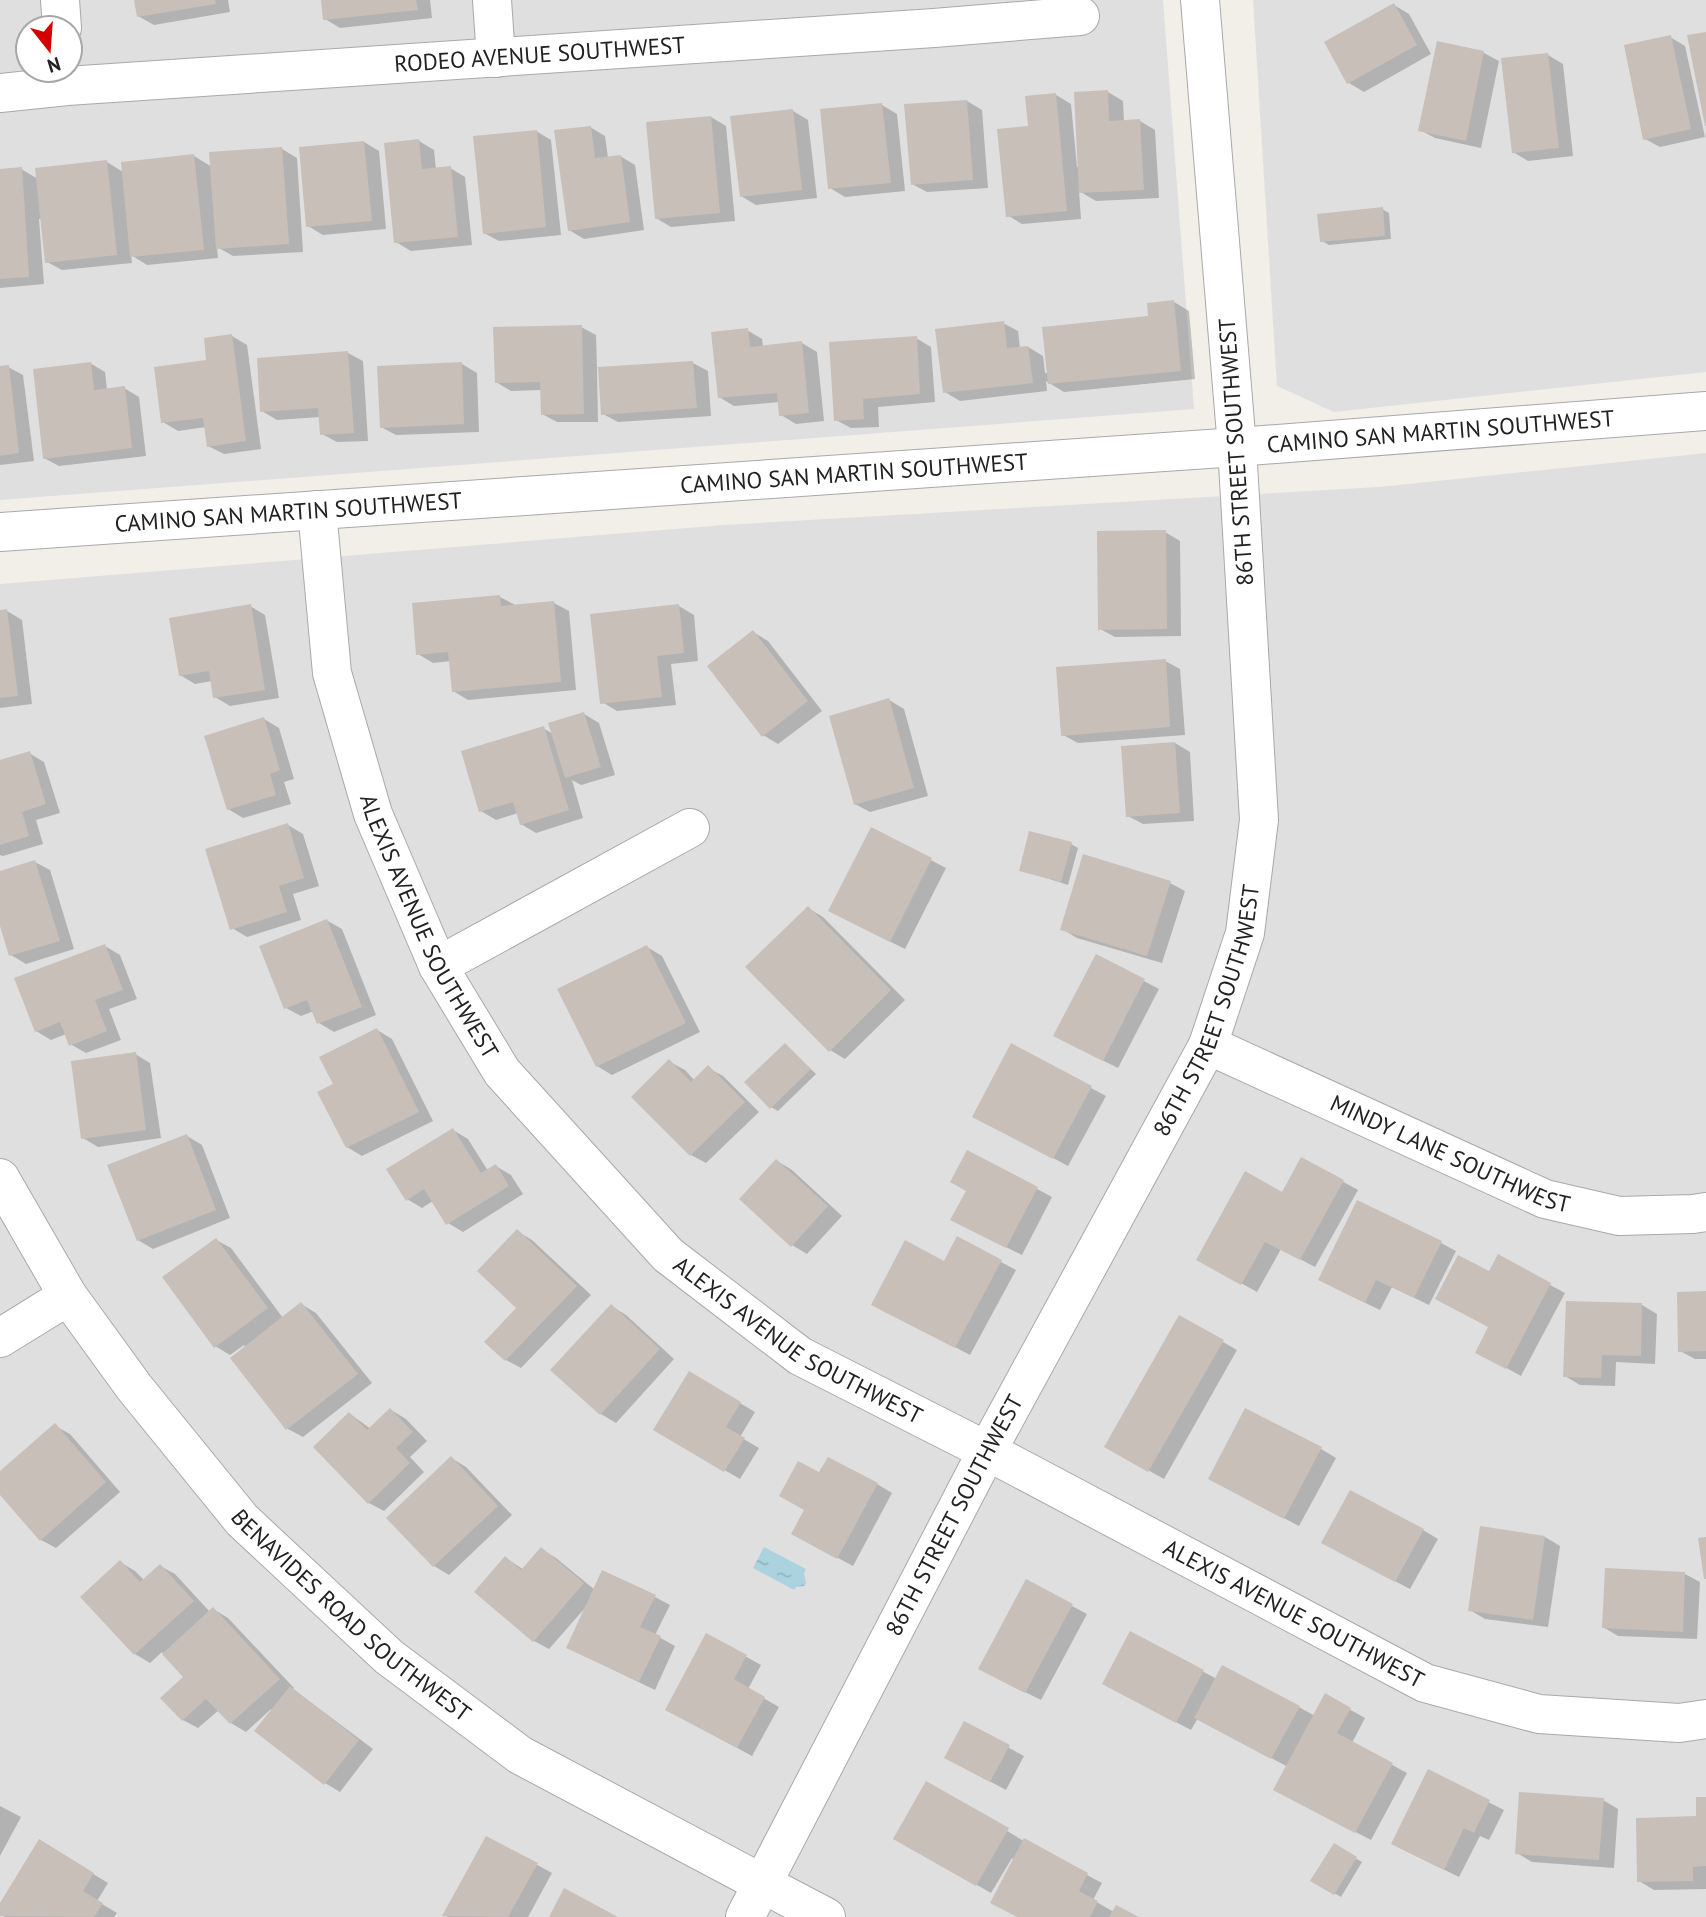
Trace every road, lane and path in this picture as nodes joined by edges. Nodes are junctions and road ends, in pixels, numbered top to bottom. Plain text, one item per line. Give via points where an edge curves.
1 (492, 0) edge
2 (1200, 0) edge
3 (933, 14) edge
4 (1080, 16) dead end
5 (496, 58) junction
6 (84, 77) edge
7 (40, 84) edge
8 (0, 93) edge
9 (1706, 411) edge
10 (1237, 447) junction
11 (317, 510) junction
12 (0, 531) edge
13 (690, 828) dead end
14 (438, 966) junction
15 (1208, 1045) junction
16 (0, 1178) edge
17 (1706, 1212) edge
18 (68, 1296) junction
19 (0, 1338) edge
20 (987, 1451) junction
21 (1706, 1719) edge
22 (763, 1884) junction
23 (745, 1917) edge
24 (826, 1917) edge

1 - 5 street
2 - 10 street, 86TH STREET SOUTHWEST
3 - 4 street, RODEO AVENUE SOUTHWEST
3 - 5 street, RODEO AVENUE SOUTHWEST
5 - 6 street, RODEO AVENUE SOUTHWEST
7 - 8 street, RODEO AVENUE SOUTHWEST
9 - 10 street, CAMINO SAN MARTIN SOUTHWEST
10 - 11 street, CAMINO SAN MARTIN SOUTHWEST
10 - 15 street, 86TH STREET SOUTHWEST via 1259,820 1245,933
11 - 12 street, CAMINO SAN MARTIN SOUTHWEST
11 - 14 street, ALEXIS AVENUE SOUTHWEST via 332,673 373,814
13 - 14 street
14 - 20 street, ALEXIS AVENUE SOUTHWEST via 502,1072 668,1255 800,1356
15 - 17 street, MINDY LANE SOUTHWEST via 1545,1199 1619,1216
15 - 20 street, 86TH STREET SOUTHWEST
16 - 18 street, BENAVIDES ROAD SOUTHWEST
18 - 19 street
18 - 22 street, BENAVIDES ROAD SOUTHWEST via 134,1387 242,1520 389,1657 520,1755
20 - 21 street, ALEXIS AVENUE SOUTHWEST via 1424,1683 1539,1714 1679,1723
20 - 22 street, 86TH STREET SOUTHWEST
22 - 23 street, 86TH STREET SOUTHWEST
22 - 24 street, BENAVIDES ROAD SOUTHWEST

